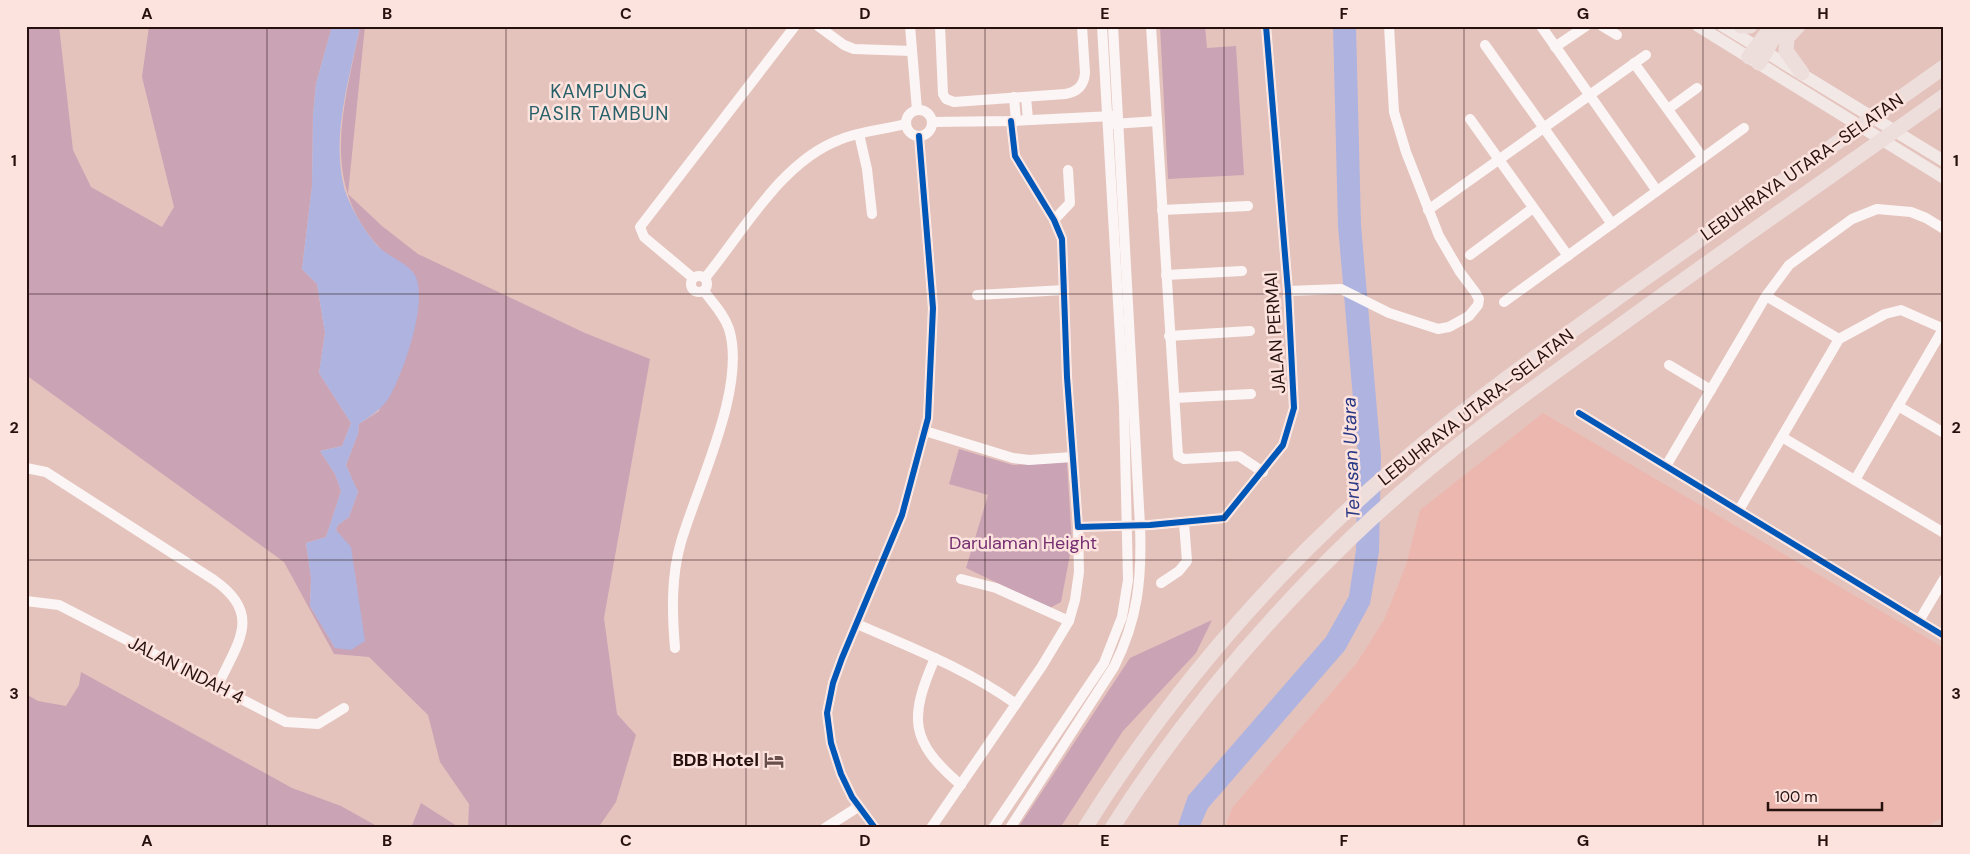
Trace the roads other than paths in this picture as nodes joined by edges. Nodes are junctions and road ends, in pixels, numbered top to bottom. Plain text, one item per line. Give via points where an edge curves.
1 (794, 26) edge
2 (818, 26) edge
3 (910, 26) edge
4 (940, 26) edge
5 (1082, 26) edge
6 (1102, 26) edge
7 (1113, 26) edge
8 (1151, 26) edge
9 (1266, 26) edge
10 (1389, 26) edge
11 (1540, 26) edge
12 (1586, 26) edge
13 (1602, 26) edge
14 (1698, 26) edge
15 (1723, 26) edge
16 (1740, 26) edge
17 (1750, 26) edge
18 (1772, 26) edge
19 (1787, 26) edge
20 (1798, 26) edge
21 (1617, 35) dead end
22 (1103, 44) junction
23 (1485, 45) dead end
24 (1084, 46) junction
25 (1555, 47) junction
26 (912, 51) junction
27 (1757, 54) junction
28 (1646, 55) dead end
29 (1634, 63) junction
30 (1944, 67) edge
31 (1802, 73) junction
32 (1697, 88) dead end
33 (1026, 96) junction
34 (1589, 96) junction
35 (1944, 96) edge
36 (1014, 97) junction
37 (1668, 109) junction
38 (918, 110) junction
39 (1470, 118) dead end
40 (1028, 120) junction
41 (1113, 120) junction
42 (1014, 121) junction
43 (1157, 121) junction
44 (932, 122) junction
45 (906, 124) junction
46 (1545, 127) junction
47 (1744, 128) dead end
48 (859, 134) junction
49 (919, 136) junction
50 (1703, 158) junction
51 (1499, 160) junction
52 (1944, 161) edge
53 (1068, 170) dead end
54 (1944, 178) edge
55 (1657, 191) junction
56 (1248, 206) dead end
57 (1533, 208) junction
58 (1162, 210) junction
59 (1428, 210) junction
60 (872, 214) dead end
61 (1054, 220) junction
62 (1612, 224) junction
63 (1944, 229) edge
64 (1470, 255) dead end
65 (1568, 256) junction
66 (1242, 271) dead end
67 (1166, 275) junction
68 (693, 278) junction
69 (705, 278) junction
70 (1064, 290) junction
71 (704, 291) junction
72 (1288, 291) junction
73 (977, 295) dead end
74 (1766, 296) junction
75 (1504, 302) dead end
76 (1944, 329) edge
77 (1250, 331) dead end
78 (1169, 336) junction
79 (1838, 339) junction
80 (1669, 365) dead end
81 (1711, 390) junction
82 (1251, 394) dead end
83 (1175, 398) junction
84 (1898, 406) junction
85 (1579, 413) dead end
86 (925, 431) junction
87 (1944, 433) edge
88 (1782, 437) junction
89 (1073, 457) junction
90 (1666, 466) junction
91 (26, 468) edge
92 (1263, 472) junction
93 (1855, 480) junction
94 (1738, 510) junction
95 (1184, 523) junction
96 (1127, 526) junction
97 (1140, 526) junction
98 (1078, 527) junction
99 (1944, 533) edge
100 (961, 579) dead end
101 (1944, 579) edge
102 (1161, 583) dead end
103 (26, 600) edge
104 (1069, 621) junction
105 (1919, 621) junction
106 (857, 624) junction
107 (1944, 636) edge
108 (675, 648) dead end
109 (935, 658) junction
110 (218, 685) junction
111 (1016, 704) junction
112 (344, 708) dead end
113 (961, 785) junction
114 (858, 807) junction
115 (825, 828) edge
116 (875, 828) edge
117 (931, 828) edge
118 (993, 828) edge
119 (1010, 828) edge
120 (1085, 828) edge
121 (1112, 828) edge

1 - 68 street via 640,227 644,237
2 - 26 street via 854,49
3 - 26 street
4 - 36 street via 944,97 954,102
5 - 24 street
6 - 22 street
7 - 41 street
8 - 43 street
9 - 72 street, JALAN PERMAI
10 - 59 street via 1394,112
11 - 25 street
12 - 25 street
13 - 21 street
14 - 27 main road
15 - 27 main road
16 - 17 highway
18 - 27 highway
19 - 27 highway
20 - 31 highway via 1787,38 1786,51
22 - 24 street
22 - 41 street
23 - 46 street
24 - 33 street via 1084,80 1077,90 1065,94
25 - 34 street
26 - 38 street
27 - 31 main road
27 - 54 main road via 1823,102
28 - 29 street
29 - 34 street
29 - 37 street
30 - 120 highway, LEBUHRAYA UTARA–SELATAN via 1523,366 1399,464 1262,597 1212,654 1144,740
31 - 52 main road
32 - 37 street
33 - 36 street
33 - 40 street
34 - 46 street
34 - 55 street
35 - 121 highway, LEBUHRAYA UTARA–SELATAN via 1506,406 1412,483 1351,538 1282,608 1206,696
36 - 42 street
37 - 50 street
38 - 44 street via 928,114
38 - 45 street via 910,113
39 - 51 street
40 - 41 street
40 - 42 street
41 - 43 street
41 - 96 street
41 - 97 street
42 - 44 street
42 - 61 street via 1015,156
43 - 58 street
44 - 49 street via 927,133
45 - 48 street
45 - 49 street via 909,132
46 - 51 street
46 - 62 street
47 - 50 street
48 - 60 street
48 - 69 street via 827,145 797,167 762,204
49 - 86 street via 933,308 930,394
50 - 55 street
51 - 57 street
51 - 59 street
53 - 61 street via 1070,203
55 - 62 street
56 - 58 street
57 - 64 street
57 - 65 street
58 - 67 street
59 - 72 street via 1454,262 1478,299 1476,310 1449,327 1438,329 1379,308 1341,290
61 - 70 street via 1062,239
62 - 65 street
63 - 74 street via 1910,212 1877,209 1867,212 1852,219 1789,265
65 - 75 street
66 - 67 street
67 - 78 street
68 - 69 street
68 - 71 street via 691,288 696,292
69 - 71 street via 707,286
70 - 73 street
70 - 89 street
71 - 108 street via 725,318 732,368 725,409 677,560 672,616
72 - 92 street, JALAN PERMAI via 1294,408 1283,445
74 - 79 street
74 - 81 street
76 - 79 street via 1901,310 1884,314
76 - 84 street
77 - 78 street
78 - 83 street
79 - 88 street
80 - 81 street
81 - 90 street
82 - 83 street
83 - 92 street via 1178,456 1184,459 1239,456
84 - 87 street
84 - 93 street
85 - 90 street
86 - 89 street via 1020,459
86 - 106 street via 902,515
88 - 93 street
88 - 94 street
89 - 98 street
90 - 94 street
91 - 110 street via 46,472 214,580 232,595 241,609 244,623 241,637
92 - 95 street, JALAN PERMAI via 1224,518
93 - 99 street
94 - 105 street
95 - 97 street, JALAN PERMAI
95 - 102 street via 1187,561
96 - 97 street, JALAN PERMAI
96 - 98 street, JALAN PERMAI
96 - 118 street via 1128,580 1122,617 1104,663
97 - 119 street via 1142,561 1139,592 1126,644 1102,688
98 - 104 street via 1079,572
100 - 104 street via 996,588
101 - 105 street
103 - 110 street, JALAN INDAH 4 via 59,605
104 - 111 street
105 - 107 street
106 - 109 street
106 - 114 street via 833,683 827,713 835,758
109 - 111 street via 977,677
109 - 113 street via 917,707 919,731 935,761
110 - 112 street, JALAN INDAH 4 via 295,724 324,722
111 - 113 street
113 - 117 street
114 - 115 street
114 - 116 street

